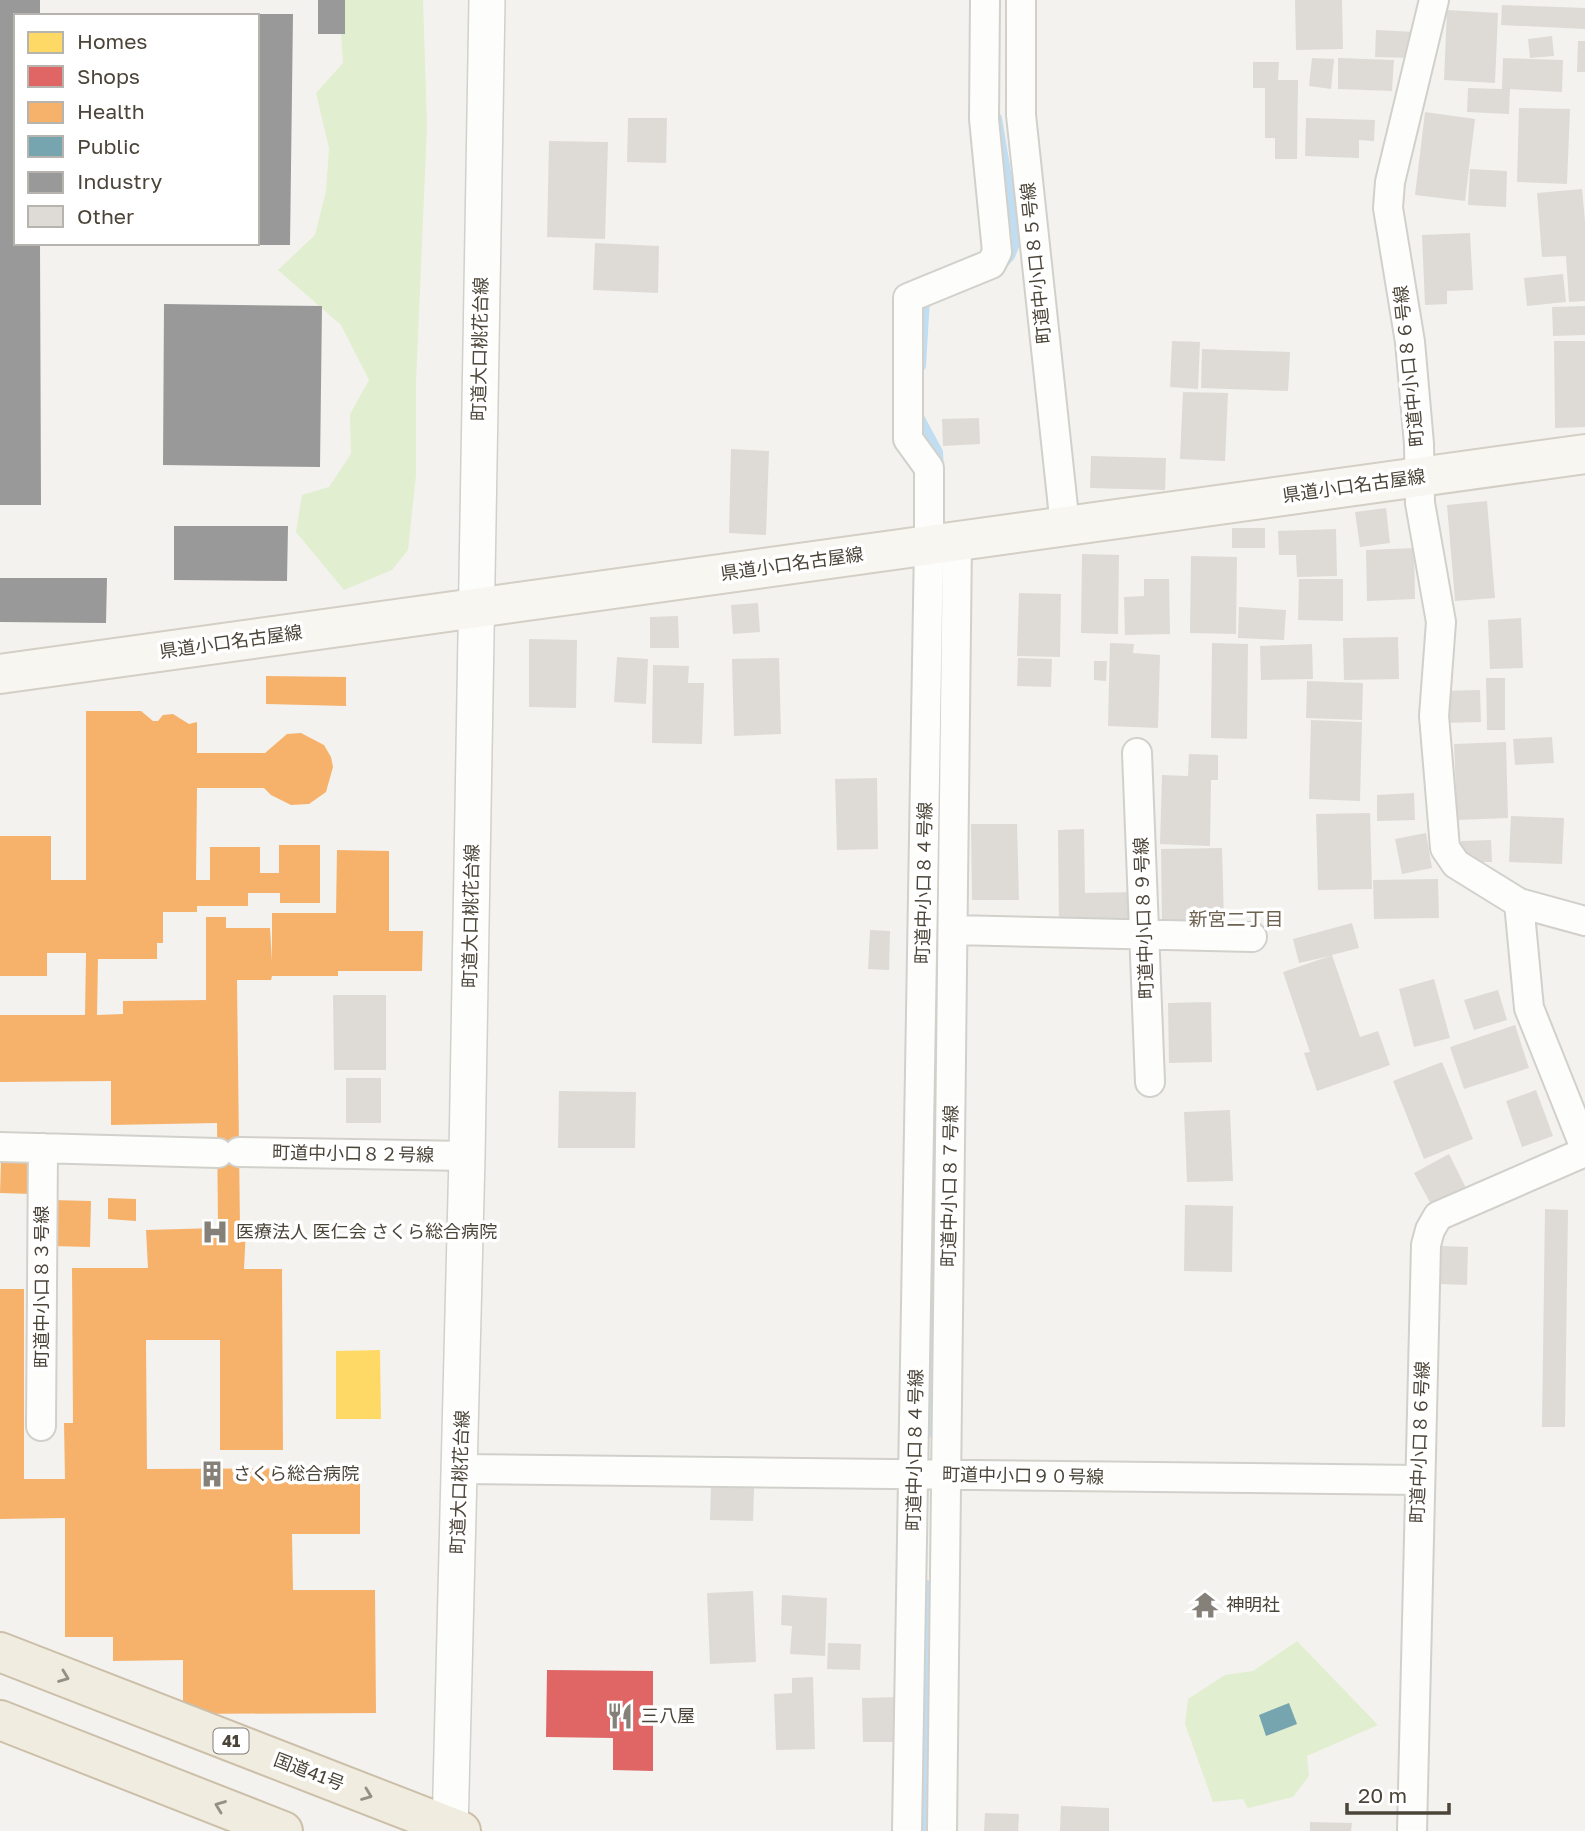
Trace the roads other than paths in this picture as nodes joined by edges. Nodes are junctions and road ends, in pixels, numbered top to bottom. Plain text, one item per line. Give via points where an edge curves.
1 (486, 0) edge
2 (985, 0) edge
3 (1021, 0) edge
4 (1434, 0) edge
5 (1585, 454) edge
6 (1420, 477) junction
7 (1065, 526) junction
8 (943, 543) junction
9 (476, 608) junction
10 (0, 674) edge
11 (1137, 753) dead end
12 (1519, 903) junction
13 (1585, 922) edge
14 (953, 930) junction
15 (1145, 934) junction
16 (1252, 937) dead end
17 (1150, 1082) dead end
18 (0, 1147) edge
19 (43, 1148) junction
20 (1585, 1150) edge
21 (467, 1156) junction
22 (41, 1426) dead end
23 (460, 1469) junction
24 (914, 1474) junction
25 (947, 1475) junction
26 (1418, 1480) junction
27 (0, 1652) edge
28 (0, 1720) edge
29 (453, 1830) edge
30 (283, 1831) edge
31 (907, 1831) edge
32 (942, 1831) edge
33 (1412, 1831) edge

1 - 9 street, 町道大口桃花台線
2 - 8 street, 町道中小口８４号線 via 984,119 997,252 990,264 908,298 908,439 929,468
3 - 7 street, 町道中小口８５号線 via 1021,115
4 - 6 street, 町道中小口８６号線 via 1390,182 1388,208 1410,342
5 - 6 main road, 県道小口名古屋線
6 - 7 main road, 県道小口名古屋線
6 - 12 street, 町道中小口８６号線 via 1420,503 1441,622 1434,716 1445,848 1456,864
7 - 8 main road, 県道小口名古屋線
8 - 9 main road, 県道小口名古屋線
8 - 14 street, 町道中小口８７号線
8 - 24 street, 町道中小口８４号線
9 - 10 main road, 県道小口名古屋線
9 - 21 street, 町道大口桃花台線
11 - 15 street, 町道中小口８９号線
12 - 13 street
12 - 20 street, 町道中小口８６号線 via 1529,1008
14 - 15 street
14 - 25 street, 町道中小口８７号線
15 - 16 street
15 - 17 street, 町道中小口８９号線
18 - 19 street, 町道中小口８２号線
19 - 21 street, 町道中小口８２号線
19 - 22 street, 町道中小口８３号線
20 - 26 street, 町道中小口８６号線 via 1438,1216 1430,1230
21 - 23 street, 町道大口桃花台線
23 - 24 street, 町道中小口９０号線
23 - 29 street, 町道大口桃花台線
24 - 25 street, 町道中小口９０号線
24 - 31 street, 町道中小口８４号線
25 - 26 street, 町道中小口９０号線
25 - 32 street, 町道中小口８７号線
26 - 33 street, 町道中小口８６号線
27 -> 29 highway, 国道41号 / 41
30 -> 28 highway

